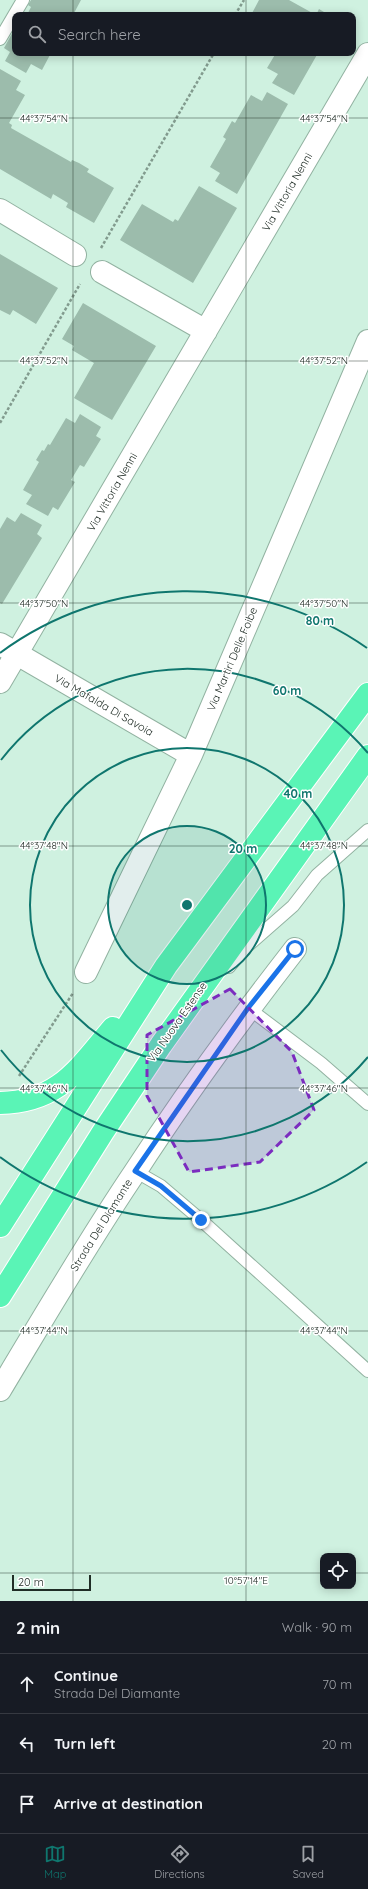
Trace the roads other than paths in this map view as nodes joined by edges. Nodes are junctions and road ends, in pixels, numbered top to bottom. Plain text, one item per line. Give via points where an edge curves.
1 (23, 0) edge
2 (16, 12) edge
3 (12, 19) edge
4 (0, 39) edge
5 (368, 54) edge
6 (0, 210) edge
7 (75, 255) dead end
8 (95, 268) road end
9 (206, 331) junction
10 (368, 341) edge
11 (8, 649) edge
12 (0, 682) edge
13 (368, 694) edge
14 (191, 755) junction
15 (368, 756) edge
16 (368, 830) edge
17 (295, 949) dead end
18 (166, 966) junction
19 (86, 972) road end
20 (248, 1008) junction
21 (161, 1045) junction
22 (0, 1103) edge
23 (368, 1104) edge
24 (135, 1171) junction
25 (0, 1226) edge
26 (0, 1296) edge
27 (368, 1371) edge
28 (0, 1390) edge

1 - 2 lane
3 - 4 lane
5 - 9 street, Via Vittoria Nenni
6 - 7 street
8 - 9 street
9 - 11 street, Via Vittoria Nenni
10 - 14 street, Via Martiri Delle Foibe
11 - 12 street
11 - 14 street, Via Mafalda Di Savoia
13 - 18 highway
14 - 19 street, Via Martiri Delle Foibe
15 - 21 highway, Via Nuova Estense
16 - 21 lane via 316,875 293,906 244,949
17 - 20 street, Strada Del Diamante
18 - 22 highway via 58,1088 28,1100
18 - 25 highway
20 - 23 lane
20 - 24 street, Strada Del Diamante
21 - 26 highway, Via Nuova Estense
24 - 27 lane via 161,1186 201,1220
24 - 28 street, Strada Del Diamante

